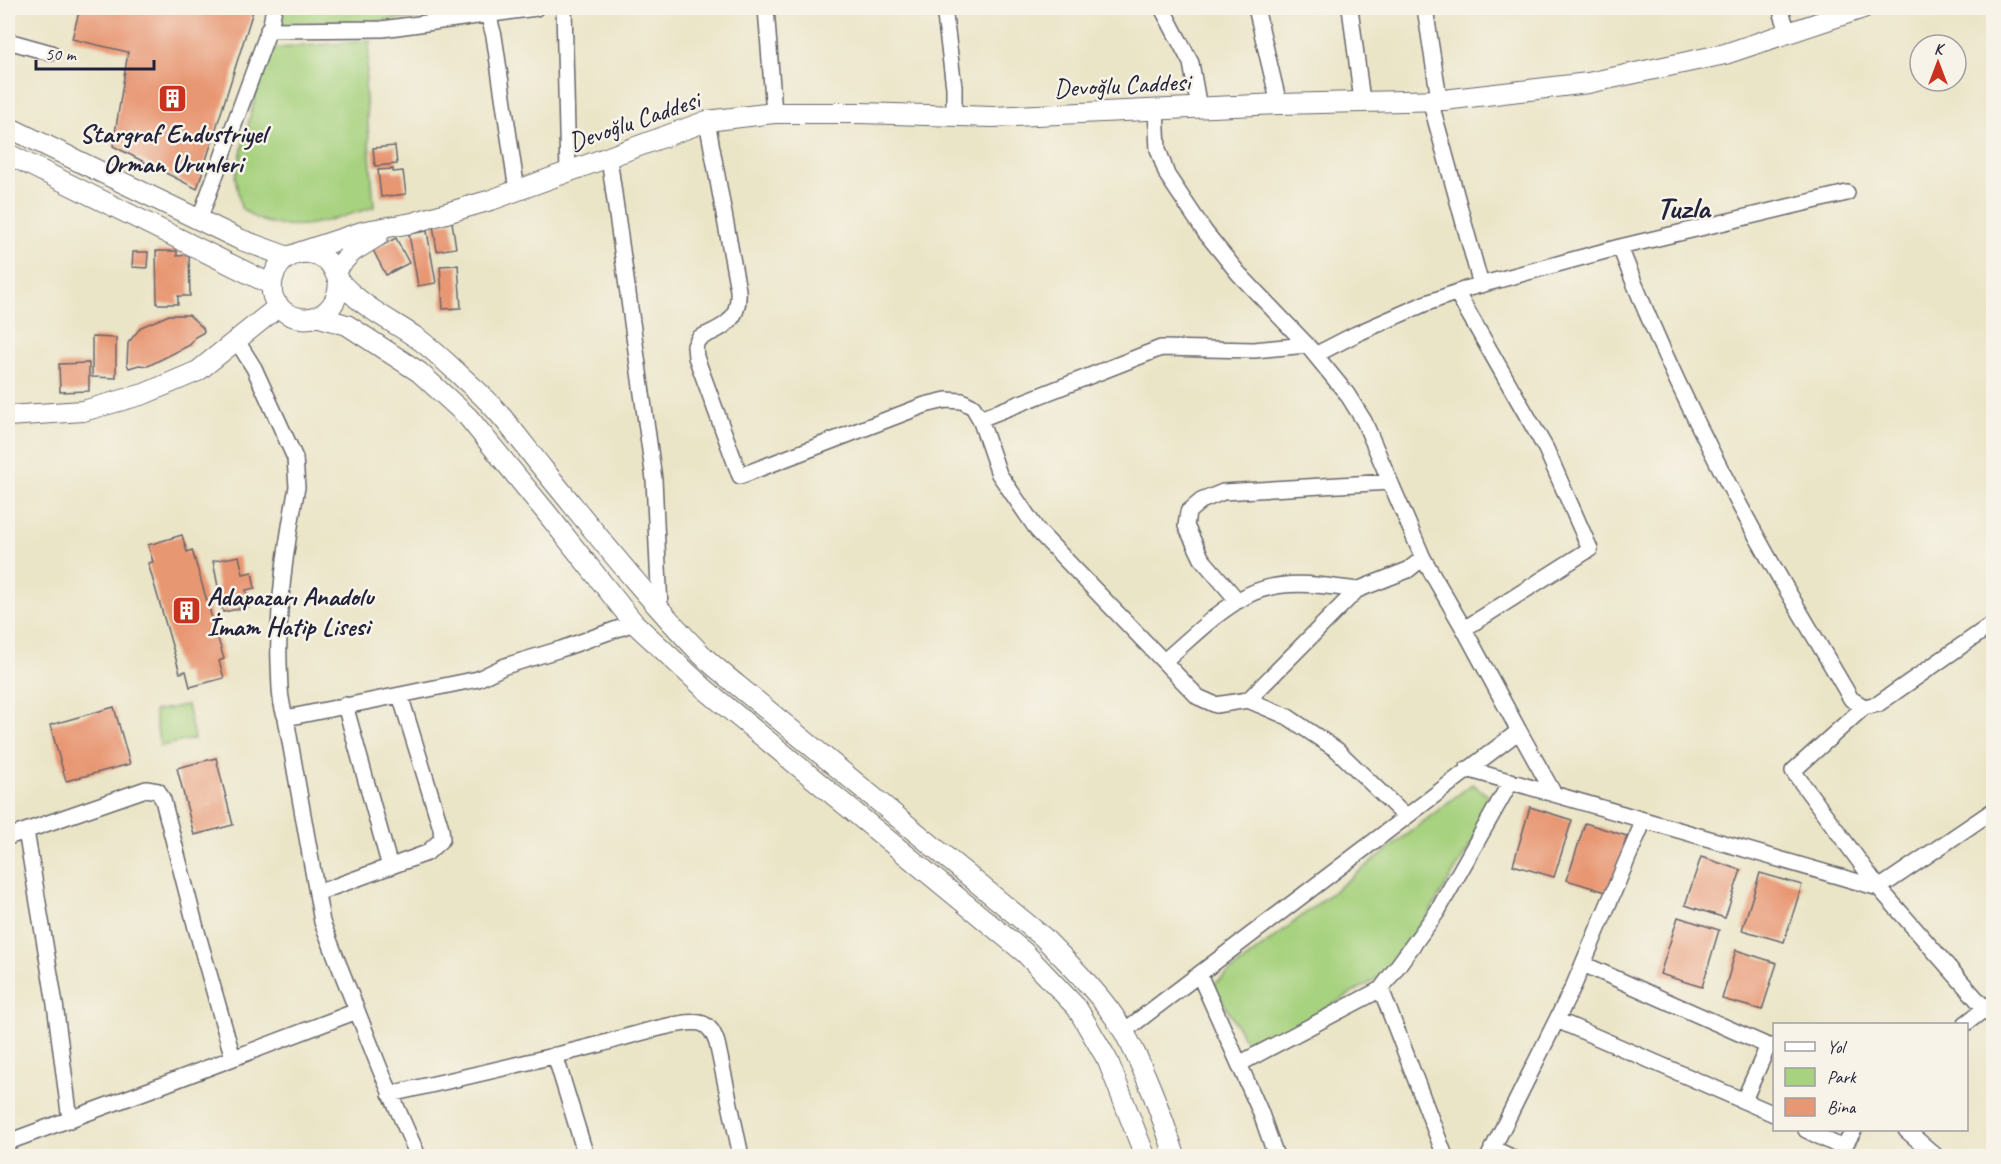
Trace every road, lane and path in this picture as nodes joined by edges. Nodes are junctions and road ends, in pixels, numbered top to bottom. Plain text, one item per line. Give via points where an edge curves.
1 (274, 8) edge
2 (536, 8) edge
3 (564, 8) edge
4 (766, 8) edge
5 (944, 8) edge
6 (1162, 8) edge
7 (1256, 8) edge
8 (1350, 8) edge
9 (1425, 8) edge
10 (1780, 8) edge
11 (1863, 8) edge
12 (488, 11) edge
13 (268, 30) junction
14 (1788, 32) junction
15 (8, 41) edge
16 (51, 53) dead end
17 (1434, 100) junction
18 (1362, 101) junction
19 (1279, 104) junction
20 (1199, 108) junction
21 (1156, 111) junction
22 (774, 113) junction
23 (954, 116) junction
24 (707, 121) junction
25 (8, 127) edge
26 (8, 154) edge
27 (609, 158) junction
28 (568, 173) junction
29 (517, 191) junction
30 (1847, 194) dead end
31 (199, 220) junction
32 (390, 228) junction
33 (1620, 247) junction
34 (293, 255) junction
35 (337, 276) junction
36 (272, 285) junction
37 (1481, 285) junction
38 (1457, 292) junction
39 (279, 306) junction
40 (319, 316) junction
41 (237, 341) junction
42 (1311, 350) junction
43 (8, 417) edge
44 (980, 419) junction
45 (1390, 482) junction
46 (1422, 558) junction
47 (1357, 590) junction
48 (1238, 601) junction
49 (660, 609) junction
50 (1994, 622) edge
51 (634, 623) junction
52 (1464, 629) junction
53 (1164, 661) junction
54 (400, 695) junction
55 (1248, 700) junction
56 (345, 705) junction
57 (1864, 707) junction
58 (286, 718) junction
59 (1519, 731) junction
60 (1467, 769) junction
61 (1511, 782) junction
62 (1554, 794) junction
63 (1994, 810) edge
64 (1405, 816) junction
65 (1644, 820) junction
66 (26, 831) junction
67 (8, 837) edge
68 (390, 867) junction
69 (1880, 888) junction
70 (317, 893) junction
71 (1584, 964) junction
72 (1199, 974) junction
73 (1382, 988) junction
74 (1991, 1010) edge
75 (357, 1011) junction
76 (1557, 1020) junction
77 (1967, 1023) edge
78 (1123, 1032) junction
79 (1771, 1046) edge
80 (555, 1056) junction
81 (232, 1058) junction
82 (1239, 1064) junction
83 (390, 1094) junction
84 (1744, 1100) junction
85 (1773, 1114) edge
86 (70, 1120) junction
87 (1808, 1131) edge
88 (1853, 1131) edge
89 (1907, 1131) edge
90 (8, 1142) edge
91 (1490, 1152) edge
92 (1841, 1152) edge
93 (418, 1156) edge
94 (585, 1156) edge
95 (741, 1156) edge
96 (1145, 1156) edge
97 (1175, 1156) edge
98 (1276, 1156) edge
99 (1445, 1156) edge
100 (1509, 1156) edge
101 (1936, 1156) edge

1 - 13 street
2 - 12 street
3 - 28 street
4 - 22 street
5 - 23 street
6 - 20 street via 1191,63
7 - 19 street
8 - 18 street
9 - 17 street
10 - 14 street
11 - 14 street, Devoğlu Caddesi
12 - 13 street via 382,28
12 - 29 street
13 - 31 street
14 - 17 street, Devoğlu Caddesi via 1725,54 1588,83
15 - 16 street
17 - 18 street, Devoğlu Caddesi
17 - 37 street
18 - 19 street, Devoğlu Caddesi
19 - 20 street, Devoğlu Caddesi
20 - 21 street, Devoğlu Caddesi
21 - 23 street, Devoğlu Caddesi
21 - 42 street via 1158,149 1167,175 1239,274
22 - 23 street, Devoğlu Caddesi
22 - 24 street, Devoğlu Caddesi
24 - 27 street, Devoğlu Caddesi
24 - 44 street via 739,306 729,321 699,338 696,357 740,476 844,434 946,400 962,400 973,407
25 - 31 street
26 - 36 street
27 - 28 street, Devoğlu Caddesi
27 - 49 street via 654,479
28 - 29 street, Devoğlu Caddesi
29 - 32 street, Devoğlu Caddesi
30 - 33 street
31 - 34 street via 238,239
32 - 34 street via 365,231
32 - 35 street via 352,252
33 - 37 street
33 - 57 street via 1688,403 1767,556 1851,699
34 - 35 street via 320,255 329,261
34 - 36 street via 279,265
35 - 40 street via 339,292 335,302
35 - 49 street via 359,300 419,340 485,398
36 - 39 street
37 - 38 street
38 - 42 street
38 - 52 street via 1546,449 1590,549
39 - 40 street via 297,318
39 - 41 street
40 - 51 street via 347,326 419,372 468,417
41 - 43 street via 198,370 144,394 83,411
41 - 58 street via 254,368 295,458 297,471 280,598 280,703
42 - 44 street via 1161,348
42 - 45 street via 1364,421
44 - 53 street via 999,474 1038,531
45 - 46 street
45 - 48 street via 1223,492 1201,501 1188,512 1186,526 1202,559
46 - 47 street via 1408,570
46 - 52 street
47 - 48 street via 1316,584 1276,586
47 - 55 street
48 - 53 street
49 - 78 street via 703,657 1043,937 1086,981
50 - 57 street via 1878,704
51 - 54 street via 505,666 478,679
51 - 96 street via 706,690 1025,953 1077,1008 1108,1061
52 - 59 street
53 - 55 street via 1198,697 1216,705
54 - 56 street
54 - 68 street via 442,839 427,853
55 - 64 street via 1288,717 1337,750
56 - 58 street
56 - 68 street
57 - 69 street via 1793,771
58 - 70 street
59 - 60 street
59 - 62 street
60 - 61 street
60 - 64 street
61 - 62 street
61 - 73 street via 1437,912
62 - 65 street
63 - 69 street
64 - 72 street
65 - 69 street
65 - 71 street
66 - 67 street
66 - 81 street via 146,789 158,791
66 - 86 street
68 - 70 street
69 - 74 street
70 - 75 street via 322,922
71 - 76 street
71 - 79 street
72 - 78 street
72 - 82 street
73 - 82 street
73 - 99 street
74 - 77 street
75 - 81 street
75 - 83 street
76 - 84 street
76 - 91 street
78 - 97 street via 1154,1096
79 - 84 street
80 - 83 street
80 - 94 street
80 - 95 street via 666,1027 698,1022 706,1025 717,1043
81 - 86 street
82 - 98 street
83 - 93 street
84 - 85 street
86 - 90 street
87 - 92 street
88 - 92 street
89 - 101 street
91 - 100 street

